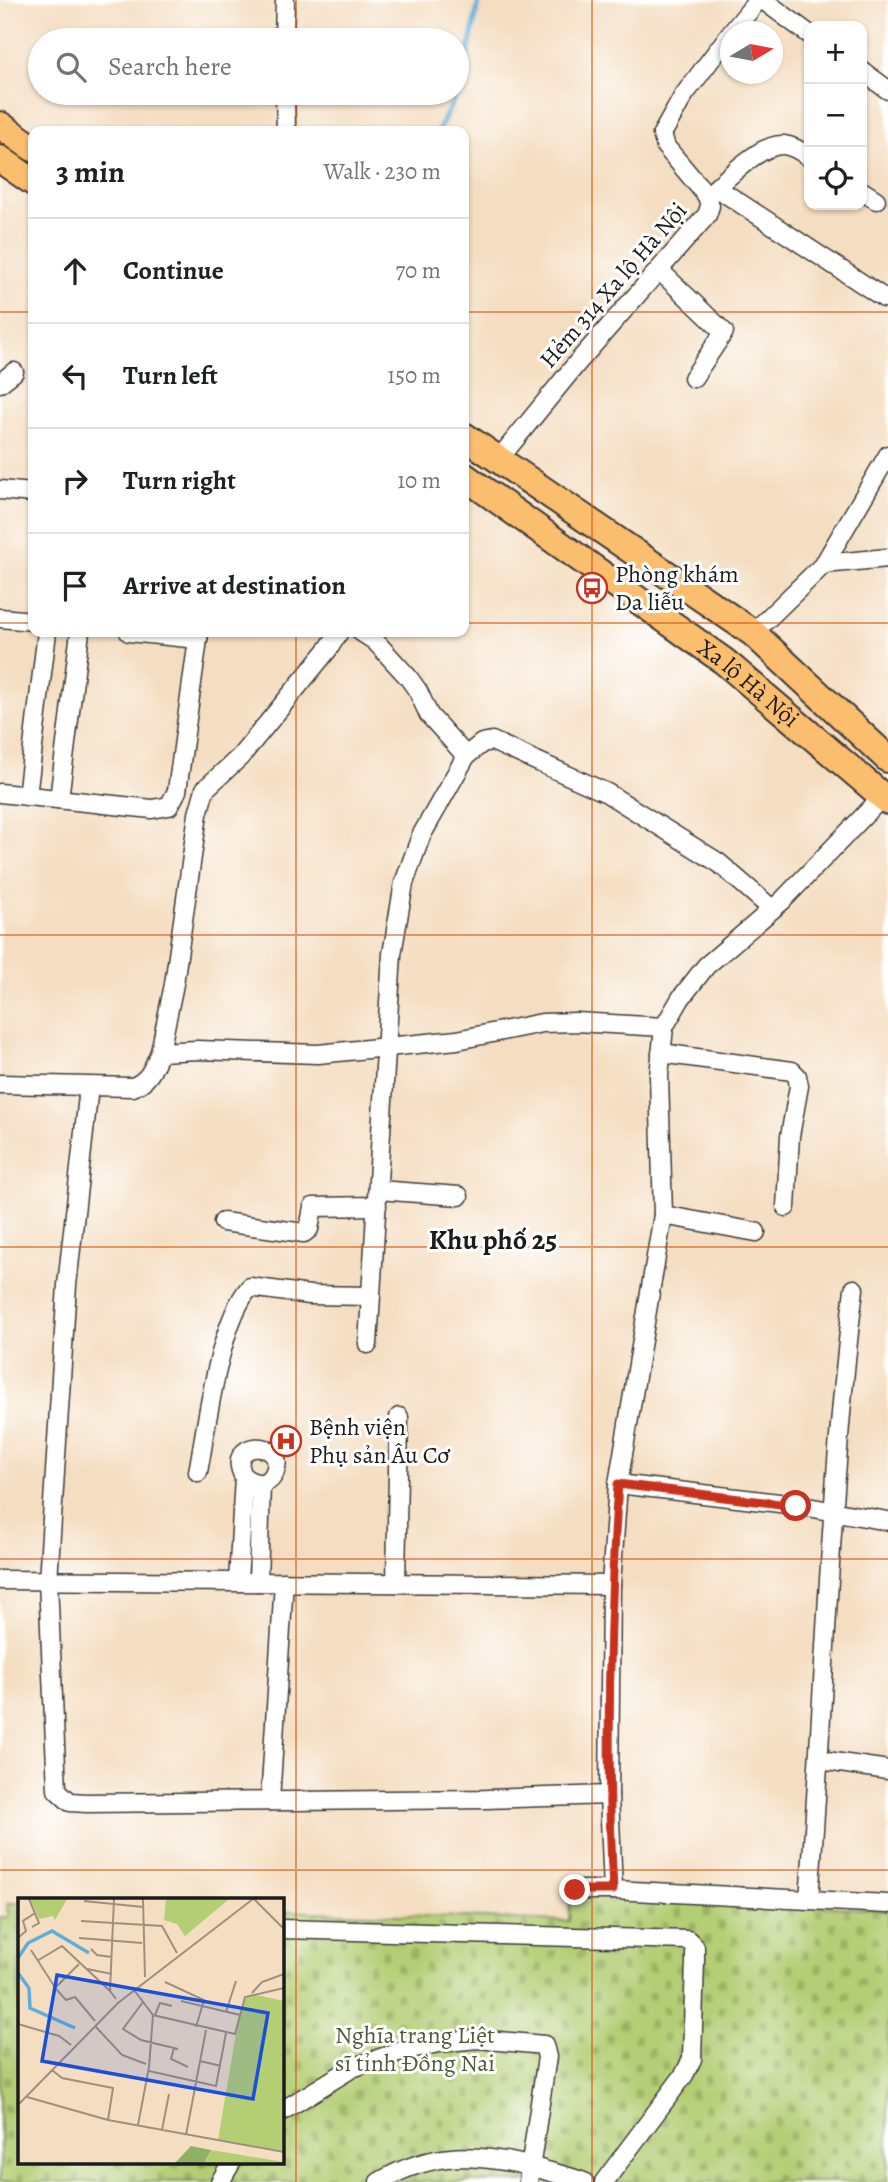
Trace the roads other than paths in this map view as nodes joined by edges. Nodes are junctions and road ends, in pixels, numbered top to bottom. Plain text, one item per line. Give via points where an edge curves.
1 (285, 0) edge
2 (760, 0) edge
3 (742, 21) edge
4 (284, 28) edge
5 (804, 31) edge
6 (720, 48) edge
7 (867, 75) edge
8 (888, 90) edge
9 (285, 105) edge
10 (0, 125) edge
11 (286, 126) edge
12 (28, 145) edge
13 (804, 153) edge
14 (0, 159) edge
15 (28, 179) edge
16 (712, 192) junction
17 (659, 270) junction
18 (884, 298) dead end
19 (693, 378) dead end
20 (469, 440) edge
21 (888, 455) edge
22 (498, 460) junction
23 (469, 480) edge
24 (0, 490) edge
25 (28, 493) edge
26 (888, 558) edge
27 (824, 564) junction
28 (0, 618) edge
29 (28, 621) edge
30 (753, 634) junction
31 (46, 637) edge
32 (79, 637) edge
33 (198, 637) edge
34 (336, 637) edge
35 (368, 637) edge
36 (466, 756) junction
37 (888, 759) edge
38 (0, 793) edge
39 (27, 796) junction
40 (59, 799) junction
41 (886, 799) edge
42 (772, 909) junction
43 (664, 1027) junction
44 (388, 1048) junction
45 (160, 1052) junction
46 (661, 1054) junction
47 (0, 1084) edge
48 (89, 1087) junction
49 (459, 1196) dead end
50 (378, 1198) junction
51 (786, 1207) dead end
52 (663, 1215) junction
53 (223, 1222) dead end
54 (757, 1232) dead end
55 (854, 1289) dead end
56 (371, 1296) junction
57 (368, 1344) dead end
58 (399, 1417) dead end
59 (198, 1472) dead end
60 (244, 1477) junction
61 (261, 1483) junction
62 (618, 1484) junction
63 (834, 1512) junction
64 (888, 1521) edge
65 (0, 1580) edge
66 (48, 1581) junction
67 (239, 1582) junction
68 (258, 1582) junction
69 (285, 1582) junction
70 (396, 1583) junction
71 (611, 1586) junction
72 (820, 1760) junction
73 (888, 1770) edge
74 (609, 1795) junction
75 (270, 1801) junction
76 (575, 1890) dead end
77 (613, 1890) junction
78 (809, 1899) junction
79 (888, 1904) edge
80 (284, 1929) edge
81 (284, 2109) edge
82 (230, 2164) edge
83 (529, 2174) edge
84 (220, 2182) edge
85 (379, 2182) edge
86 (584, 2182) edge
87 (604, 2182) edge

1 - 4 street
2 - 3 street, Hẻm 314 Xa lộ Hà Nội
2 - 5 street
6 - 16 street, Hẻm 314 Xa lộ Hà Nội via 662,134 666,147
7 - 8 street
9 - 11 street
10 - 12 highway
13 - 16 street via 782,145 771,147 752,157
14 - 15 highway
16 - 17 street, Hẻm 314 Xa lộ Hà Nội via 707,215
16 - 18 street
17 - 19 street via 724,332
17 - 22 street, Hẻm 314 Xa lộ Hà Nội
20 - 22 highway, Xa lộ Hà Nội
21 - 27 street
22 - 30 highway, Xa lộ Hà Nội
23 - 41 highway, Xa lộ Hà Nội via 725,662
24 - 25 street
26 - 27 street
27 - 30 street
28 - 29 street
30 - 37 highway, Xa lộ Hà Nội
31 - 39 street
32 - 40 street
33 - 40 street via 177,791 169,806 152,809
34 - 45 street via 240,757 205,789
35 - 36 street via 408,677 429,715
36 - 42 street via 492,741 607,793 719,863
36 - 44 street via 421,836 404,883 392,954
38 - 39 street
39 - 40 street
41 - 42 street
42 - 43 street via 706,966
43 - 44 street via 542,1023
43 - 46 street
44 - 45 street via 318,1054
44 - 50 street
45 - 48 street via 143,1083
46 - 51 street via 792,1071 797,1076
46 - 52 street
47 - 48 street
48 - 66 street via 66,1285
49 - 50 street
50 - 53 street via 313,1207 309,1230 304,1233
50 - 56 street
52 - 54 street
52 - 62 street
55 - 63 street
56 - 57 street
56 - 59 street via 310,1295 255,1286 247,1290 224,1342
58 - 70 street
60 - 61 street
60 - 61 street via 240,1460 244,1453 251,1448 268,1449 274,1456 275,1473
60 - 67 street
61 - 68 street
62 - 63 street
62 - 71 street
63 - 64 street
63 - 72 street
65 - 66 street
66 - 67 street
66 - 75 street via 57,1790 71,1802 87,1803
67 - 68 street
68 - 69 street
69 - 70 street
69 - 75 street
70 - 71 street
71 - 74 street
72 - 73 street
72 - 78 street
74 - 75 street
74 - 77 street
76 - 77 street
77 - 78 street
78 - 79 street
80 - 87 street via 688,1940 695,1947 692,2059
81 - 83 street via 352,2068 401,2051 477,2039 544,2045 547,2057
82 - 84 street
83 - 85 street via 470,2155 410,2166
83 - 86 street

